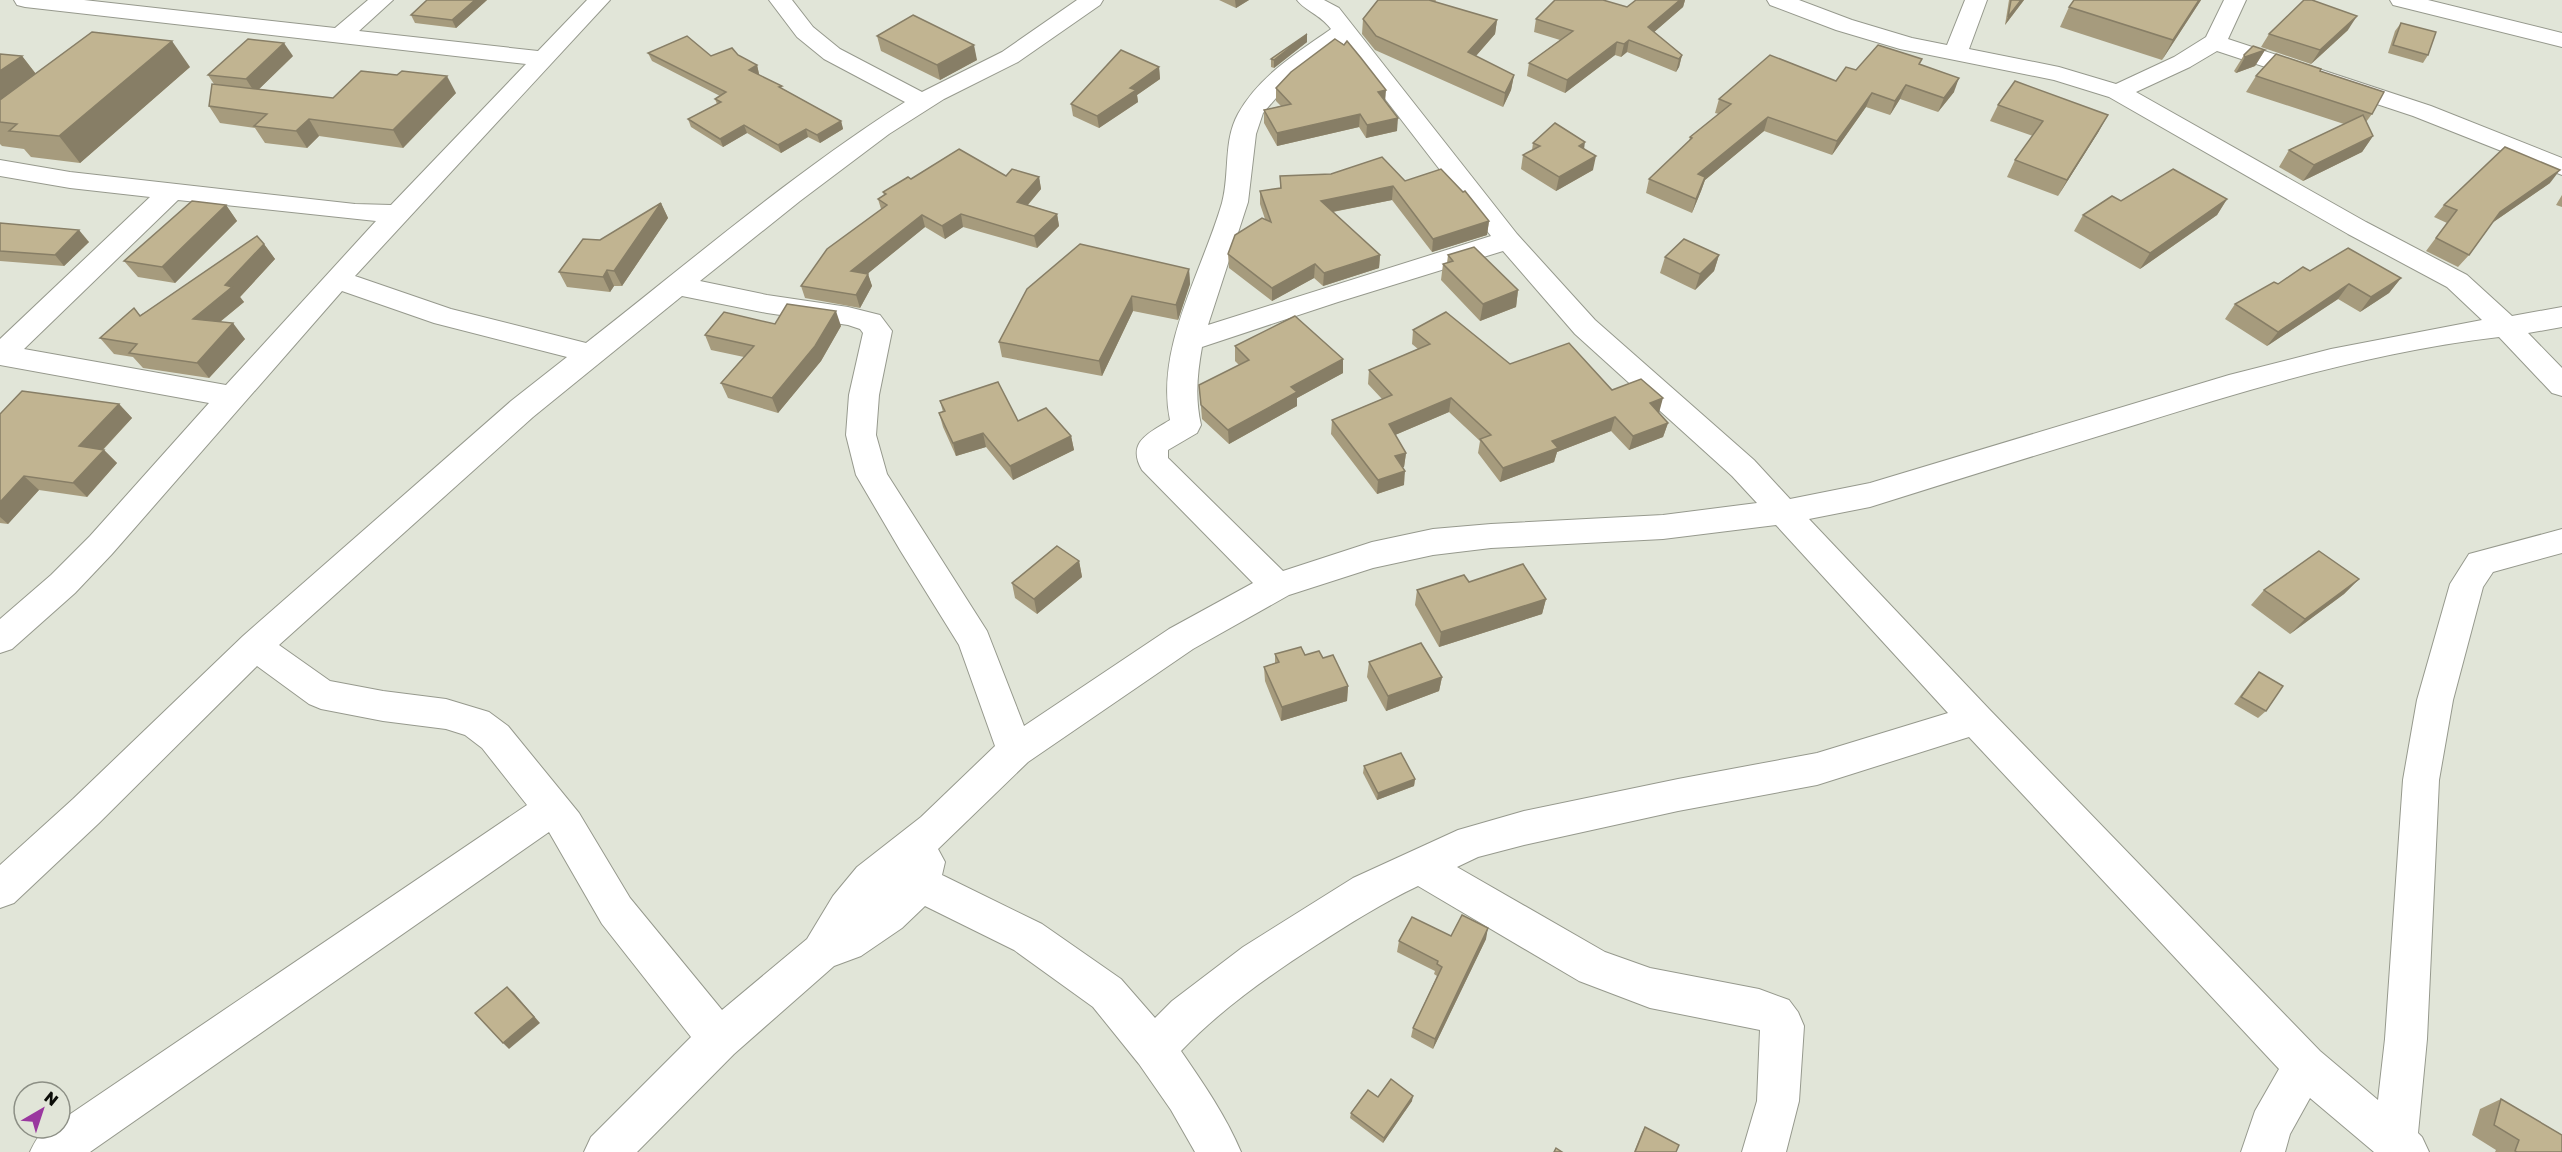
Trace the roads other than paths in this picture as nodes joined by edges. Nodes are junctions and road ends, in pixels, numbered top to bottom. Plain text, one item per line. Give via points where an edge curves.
1 (25, 0) edge
2 (382, 0) edge
3 (599, 0) edge
4 (780, 0) edge
5 (1092, 0) edge
6 (1308, 0) edge
7 (1778, 0) edge
8 (1976, 0) edge
9 (2235, 0) edge
10 (2401, 0) edge
11 (2446, 6) edge
12 (152, 14) junction
13 (1343, 31) junction
14 (124, 36) edge
15 (340, 36) junction
16 (2562, 40) edge
17 (2214, 42) junction
18 (1956, 52) junction
19 (544, 59) junction
20 (2118, 92) junction
21 (923, 102) junction
22 (2562, 167) edge
23 (0, 168) edge
24 (172, 191) junction
25 (397, 214) junction
26 (1508, 240) junction
27 (337, 279) junction
28 (2457, 281) junction
29 (679, 286) junction
30 (2560, 317) edge
31 (2506, 327) junction
32 (1187, 342) junction
33 (590, 354) junction
34 (1, 355) edge
35 (2562, 386) edge
36 (232, 397) junction
37 (1783, 512) junction
38 (2562, 541) edge
39 (1277, 586) junction
40 (6, 629) edge
41 (255, 646) junction
42 (1976, 720) junction
43 (1015, 751) junction
44 (551, 809) junction
45 (934, 829) junction
46 (1418, 866) junction
47 (921, 884) junction
48 (0, 890) edge
49 (821, 952) junction
50 (719, 1039) junction
51 (1154, 1049) junction
52 (2305, 1066) junction
53 (2401, 1147) edge
54 (52, 1152) edge
55 (606, 1152) edge
56 (1219, 1152) edge
57 (1764, 1152) edge
58 (2263, 1152) edge

1 - 12 street
2 - 15 street
3 - 19 street
4 - 21 street via 805,32 832,54
5 - 21 street via 1010,57
6 - 13 street via 1331,13
7 - 18 street via 1908,44
8 - 18 street
9 - 17 street
10 - 11 street
11 - 16 street
12 - 14 street
12 - 15 street
13 - 26 street
13 - 32 street via 1265,93 1251,113 1242,134 1236,200
15 - 19 street
17 - 20 street
17 - 22 street via 2422,111
18 - 20 street via 2059,74
19 - 25 street
20 - 28 street
21 - 29 street via 791,195
23 - 24 street
24 - 25 street
24 - 34 street
25 - 27 street
26 - 32 street
26 - 37 street via 1585,327 1743,468
27 - 33 street via 459,321
27 - 36 street
28 - 30 street
28 - 31 street
29 - 33 street
29 - 43 street via 848,316 870,322 878,331 864,395 861,435 872,475 975,641
30 - 31 street
31 - 35 street
31 - 37 street via 2461,332 2240,382 1870,495
32 - 39 street via 1180,412 1186,425 1153,445 1153,462
33 - 41 street via 522,409
34 - 36 street
36 - 40 street via 101,545 63,584
37 - 39 street via 1663,528 1433,542 1372,555
37 - 42 street
38 - 53 street via 2481,563 2467,584 2434,700 2421,780
39 - 43 street via 1181,639
41 - 44 street via 321,694 446,714 476,723 495,737
41 - 48 street
42 - 46 street via 1817,769 1524,828 1471,842
42 - 52 street
43 - 45 street
44 - 50 street via 566,825 616,910
44 - 54 street
45 - 47 street
45 - 49 street via 871,880 847,909
46 - 51 street via 1367,891 1257,961 1187,1015
46 - 57 street via 1593,967 1650,988 1773,1014 1783,1026 1778,1101
47 - 49 street via 888,915 847,943
47 - 51 street via 1028,937 1107,993
49 - 50 street
50 - 55 street
51 - 56 street
52 - 53 street
52 - 58 street via 2270,1126

